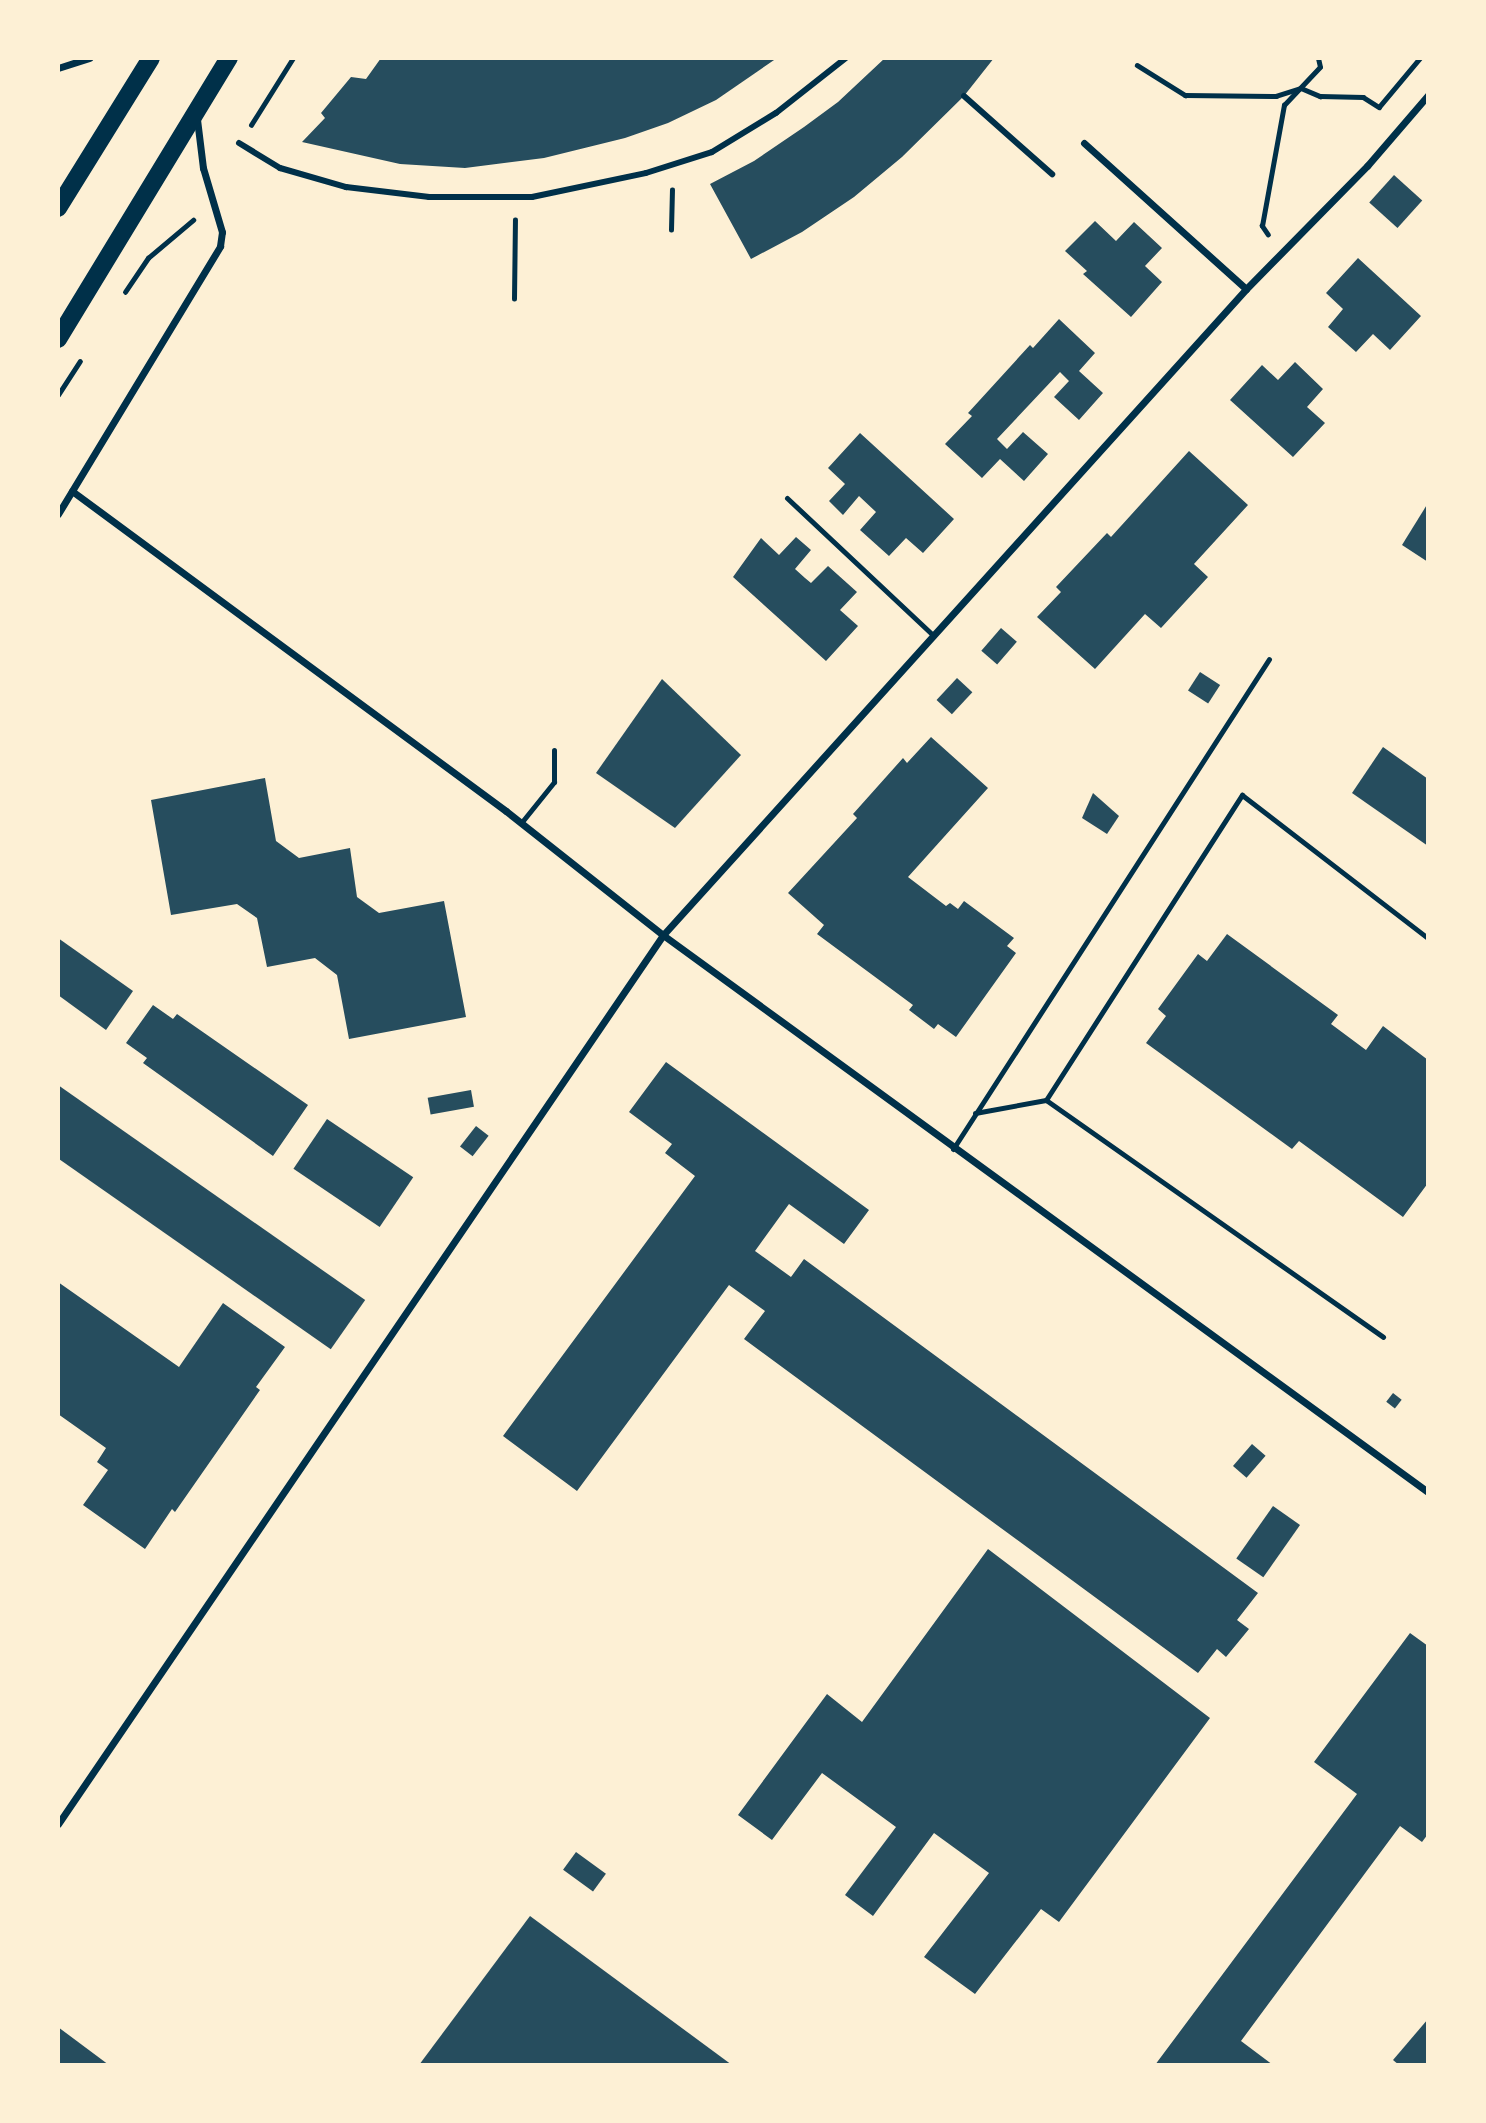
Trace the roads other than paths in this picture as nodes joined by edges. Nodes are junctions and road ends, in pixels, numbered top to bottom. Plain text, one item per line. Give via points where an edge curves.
1 (89, 58) edge
2 (151, 58) edge
3 (229, 58) edge
4 (846, 58) edge
5 (58, 68) edge
6 (1428, 95) edge
7 (964, 96) dead end
8 (197, 111) junction
9 (239, 142) dead end
10 (1084, 143) dead end
11 (1052, 174) dead end
12 (58, 208) edge
13 (1246, 289) junction
14 (58, 339) edge
15 (72, 491) junction
16 (787, 498) dead end
17 (58, 514) edge
18 (932, 634) junction
19 (1269, 659) dead end
20 (554, 750) dead end
21 (521, 822) junction
22 (663, 935) junction
23 (1428, 938) edge
24 (1046, 1100) junction
25 (975, 1114) junction
26 (953, 1149) junction
27 (1383, 1337) dead end
28 (1428, 1492) edge
29 (58, 1824) edge

1 - 5 street
2 - 12 main road
3 - 8 main road
4 - 9 street via 776,113 712,152 646,173 533,197 429,197 346,187 280,168
6 - 13 street via 1367,166
7 - 11 street
8 - 14 main road
8 - 15 street via 203,168 222,232 220,246
10 - 13 street
13 - 18 street
15 - 17 street
15 - 21 street
16 - 18 lane
18 - 22 street
19 - 25 lane
20 - 21 lane via 554,782
21 - 22 street
22 - 26 street
22 - 29 street
23 - 24 lane via 1242,795
24 - 25 lane
24 - 27 lane
25 - 26 lane
26 - 28 street

